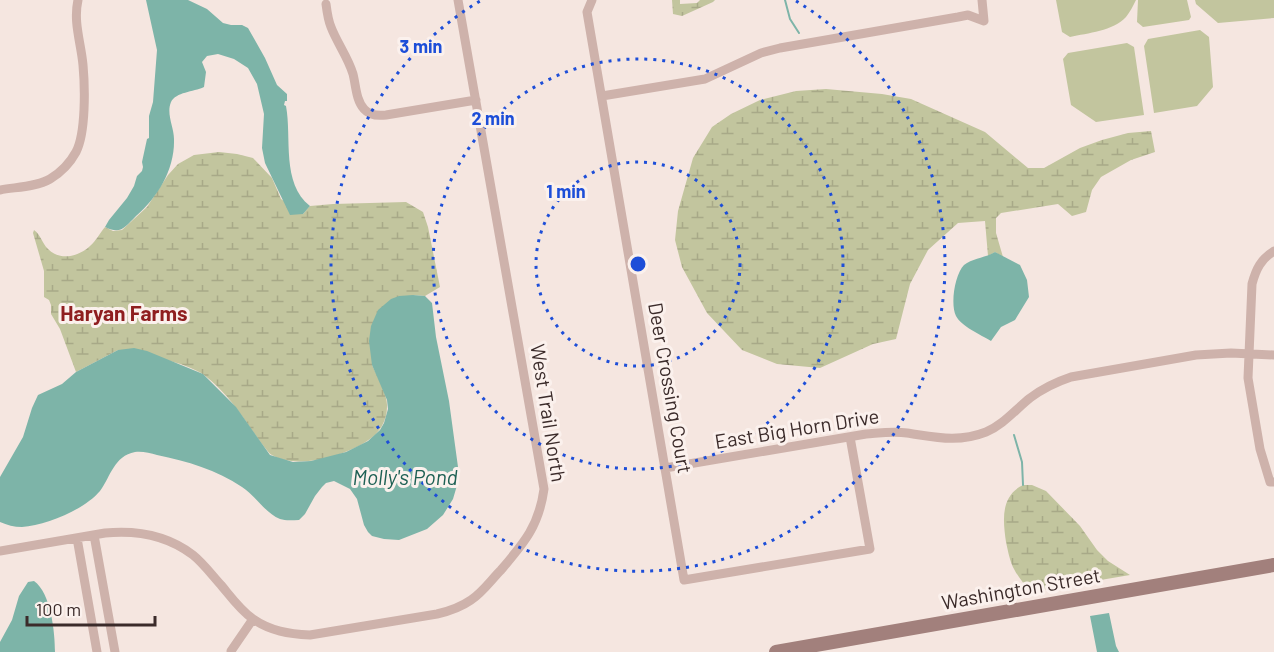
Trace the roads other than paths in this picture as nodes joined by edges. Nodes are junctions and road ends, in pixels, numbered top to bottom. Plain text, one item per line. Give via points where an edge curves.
1 (78, 0) edge
2 (458, 0) edge
3 (592, 0) edge
4 (982, 0) edge
5 (326, 4) dead end
6 (602, 96) junction
7 (476, 100) junction
8 (0, 190) edge
9 (1274, 251) edge
10 (1249, 354) junction
11 (1274, 355) edge
12 (850, 436) junction
13 (665, 468) junction
14 (1272, 482) edge
15 (86, 536) junction
16 (0, 551) edge
17 (1274, 565) edge
18 (253, 619) junction
19 (231, 651) edge
20 (97, 652) edge
21 (115, 652) edge
22 (776, 652) edge

1 - 8 street via 75,18 83,65 83,111 77,150 50,179
2 - 7 street, West Trail North
3 - 6 street, Deer Crossing Court via 587,12
4 - 6 street via 984,21 958,16 780,48 705,79
5 - 7 street via 330,25 353,73 359,101 369,113 386,115
6 - 13 street, Deer Crossing Court
7 - 18 street, West Trail North via 542,475 544,489 538,516 523,544 482,591 455,609 310,635 276,631
9 - 10 street via 1256,269 1252,284
10 - 11 street, East Big Horn Drive
10 - 12 street, East Big Horn Drive via 1196,355 1071,377 1041,390 1001,424 972,436 940,439 885,432
10 - 14 street via 1248,378 1260,449
12 - 13 street, East Big Horn Drive
12 - 13 street, Deer Crossing Court via 870,549 684,580
15 - 16 street, West Trail North
15 - 18 street, West Trail North via 137,532 180,547 194,556
15 - 20 street
15 - 21 street
17 - 22 main road, Washington Street
18 - 19 street

